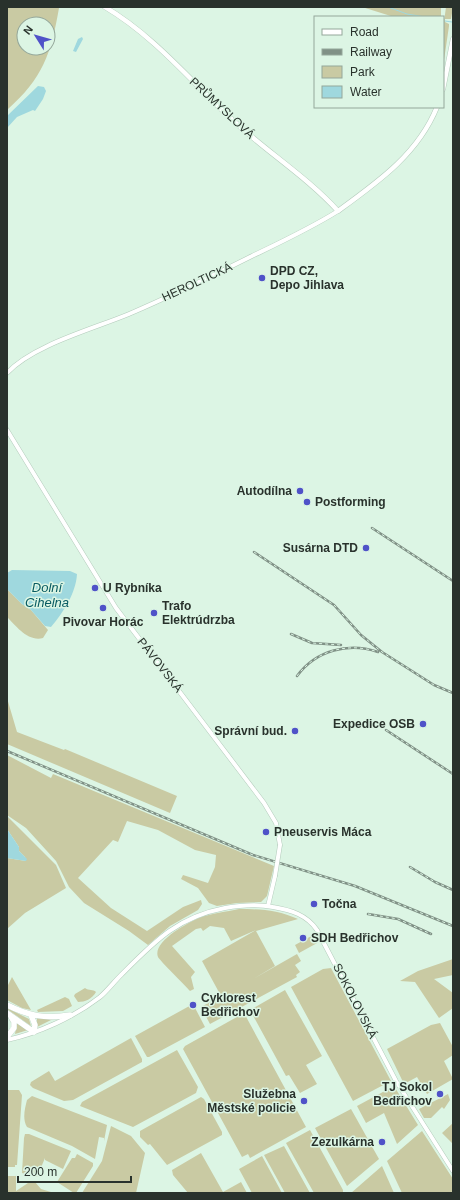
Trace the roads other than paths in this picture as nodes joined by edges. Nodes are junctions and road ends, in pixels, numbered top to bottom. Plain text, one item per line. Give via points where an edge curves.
1 (106, 7) edge
2 (453, 39) edge
3 (444, 84) edge
4 (437, 108) edge
5 (338, 211) junction
6 (7, 373) edge
7 (7, 430) edge
8 (268, 906) junction
9 (7, 1004) edge
10 (8, 1014) edge
11 (31, 1015) junction
12 (70, 1015) junction
13 (34, 1032) junction
14 (7, 1037) edge
15 (7, 1040) edge
16 (453, 1170) edge

1 - 5 main road, PRŮMYSLOVÁ via 147,38 238,125
2 - 3 main road
4 - 5 main road, HEROLTICKÁ via 415,146 397,165
5 - 6 street, HEROLTICKÁ via 204,280 31,354
7 - 8 street, PÁVOVSKÁ, bridge via 119,611 264,803 276,823 280,845
8 - 12 street, SOKOLOVSKÁ via 243,905 207,912 182,922 142,955 100,997
8 - 16 street, SOKOLOVSKÁ via 292,911 313,924 396,1081
9 - 11 highway
10 - 13 highway
10 - 14 highway via 14,1022 14,1028
11 - 12 highway
11 - 13 highway via 35,1025
12 - 13 street, SOKOLOVSKÁ
13 - 15 street, SOKOLOVSKÁ

